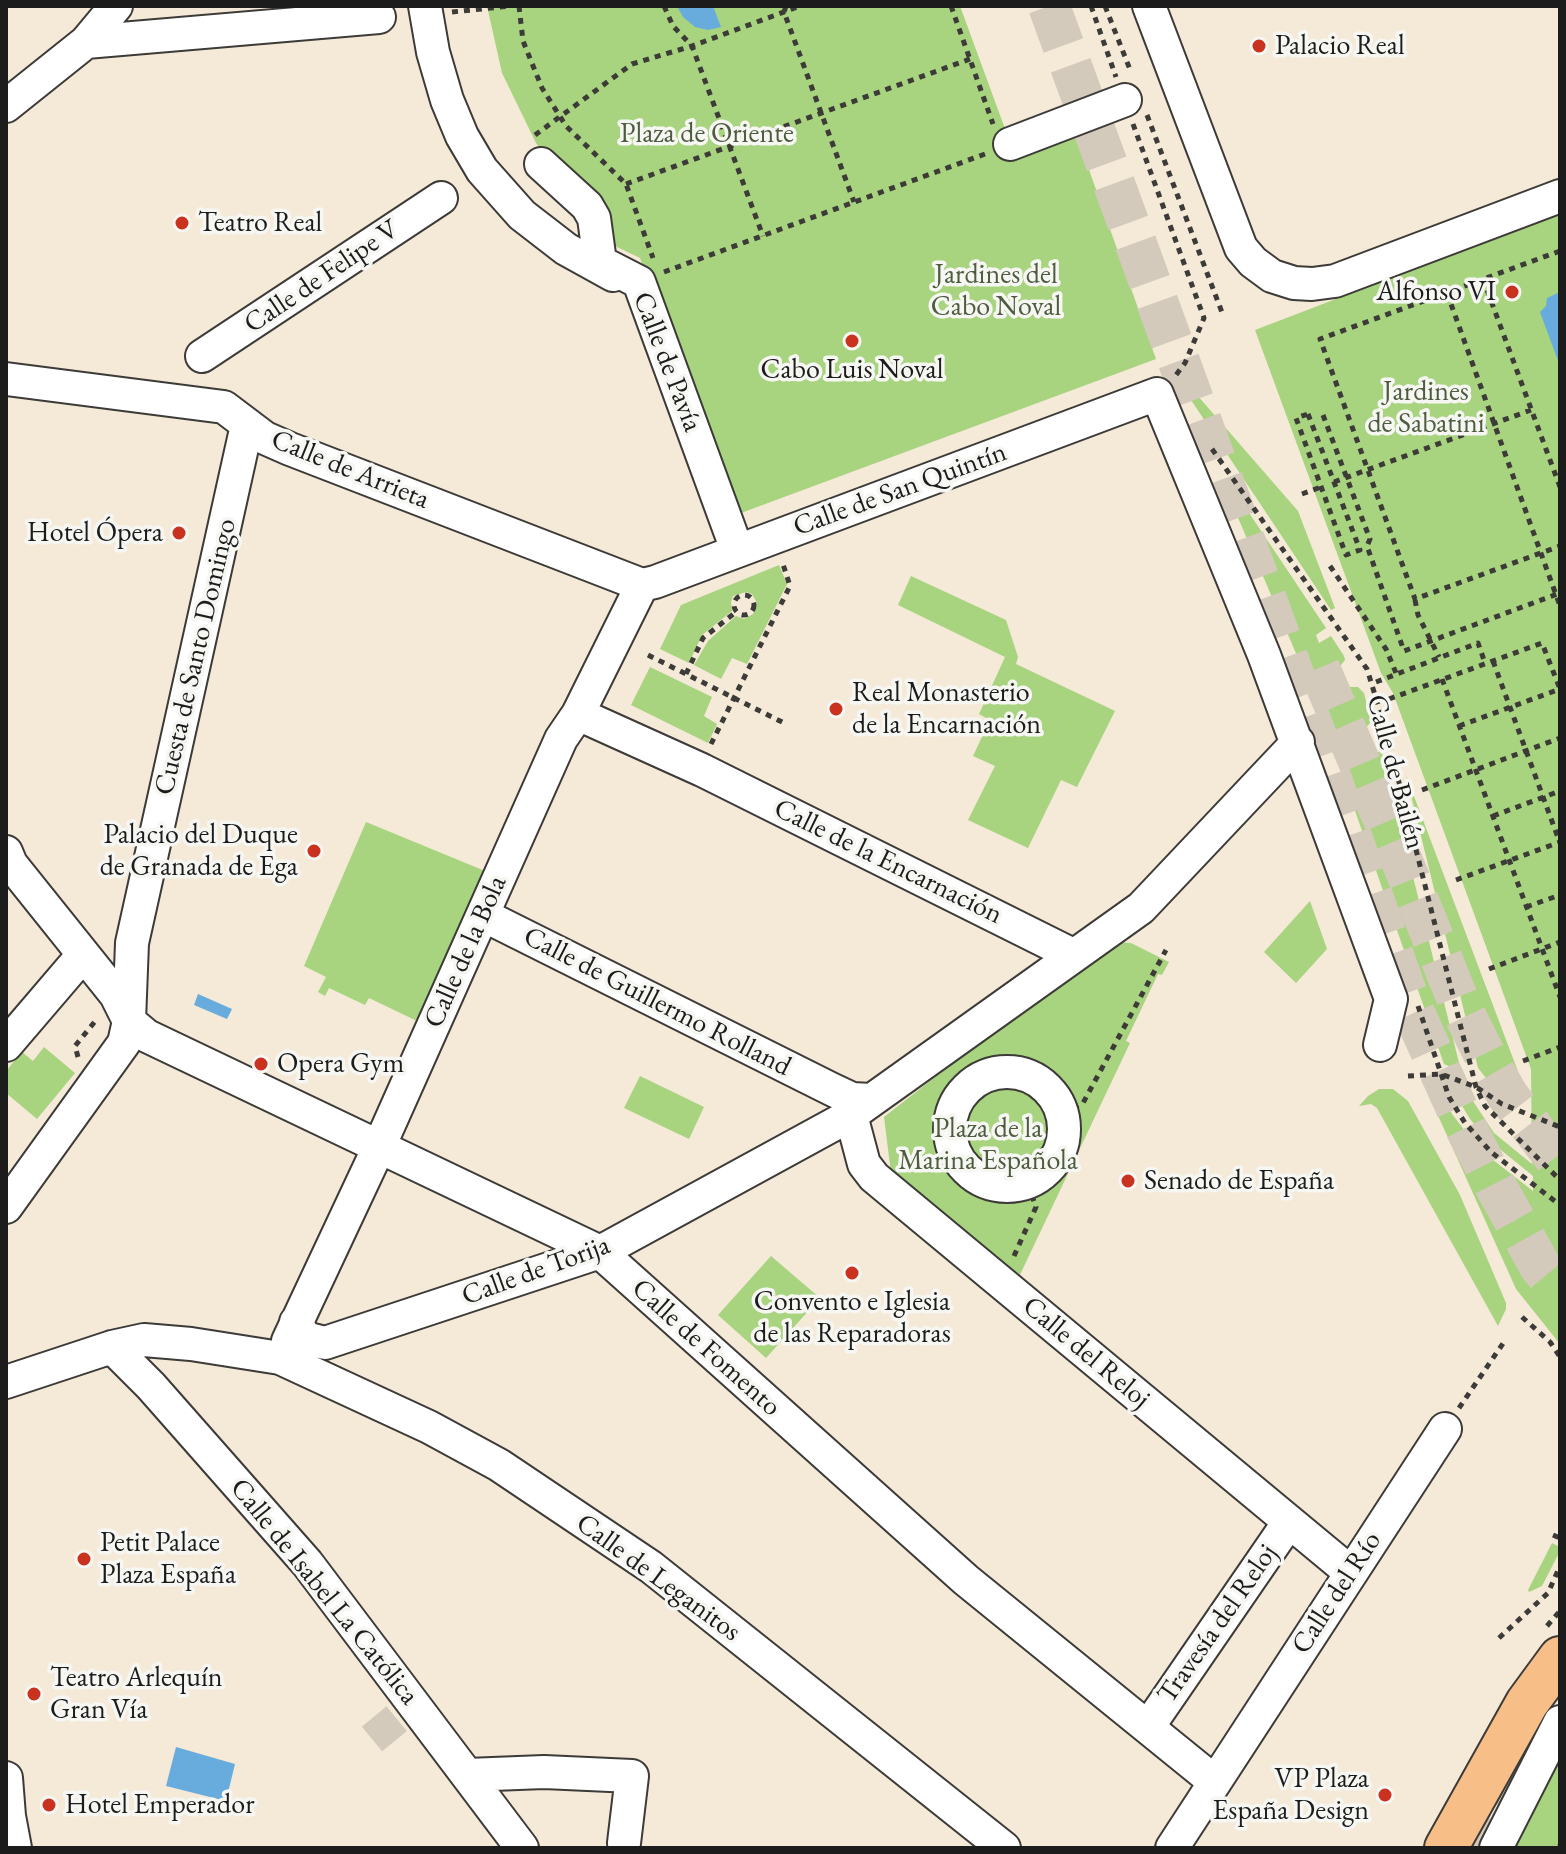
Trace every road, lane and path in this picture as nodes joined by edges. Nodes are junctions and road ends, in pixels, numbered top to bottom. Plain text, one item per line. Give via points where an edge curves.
1 (116, 6) edge
2 (425, 6) edge
3 (510, 6) edge
4 (519, 6) edge
5 (664, 6) edge
6 (800, 6) edge
7 (951, 6) edge
8 (1091, 6) edge
9 (1105, 6) edge
10 (1149, 6) edge
11 (502, 7) edge
12 (785, 9) edge
13 (379, 17) dead end
14 (86, 42) junction
15 (692, 46) junction
16 (970, 59) junction
17 (1135, 96) junction
18 (6, 106) edge
19 (822, 113) junction
20 (560, 118) junction
21 (729, 146) junction
22 (1006, 146) junction
23 (537, 150) joint
24 (626, 184) junction
25 (1560, 196) edge
26 (441, 198) dead end
27 (854, 202) junction
28 (763, 236) junction
29 (1560, 251) edge
30 (649, 278) junction
31 (1483, 279) junction
32 (1447, 293) junction
33 (1223, 315) dead end
34 (202, 356) dead end
35 (6, 379) edge
36 (1166, 385) junction
37 (1531, 410) junction
38 (1323, 415) dead end
39 (1496, 424) junction
40 (247, 425) junction
41 (1204, 439) dead end
42 (1367, 470) junction
43 (1348, 476) junction
44 (1334, 482) junction
45 (1321, 487) junction
46 (1560, 487) edge
47 (1302, 494) dead end
48 (1560, 546) edge
49 (737, 550) junction
50 (1541, 553) junction
51 (781, 557) dead end
52 (1330, 566) dead end
53 (642, 585) junction
54 (1558, 594) edge
55 (1415, 599) junction
56 (1560, 606) edge
57 (736, 612) junction
58 (1432, 640) junction
59 (648, 655) dead end
60 (1439, 657) junction
61 (1493, 661) junction
62 (1485, 663) junction
63 (1396, 673) junction
64 (686, 674) junction
65 (1442, 679) junction
66 (1376, 682) dead end
67 (1560, 689) edge
68 (733, 698) junction
69 (1389, 699) dead end
70 (1510, 707) junction
71 (578, 714) junction
72 (784, 723) dead end
73 (1459, 726) junction
74 (1560, 738) edge
75 (1298, 742) junction
76 (1526, 751) junction
77 (700, 769) junction
78 (1475, 769) junction
79 (1422, 790) dead end
80 (1560, 791) edge
81 (1543, 798) junction
82 (1493, 816) junction
83 (1560, 843) edge
84 (6, 852) edge
85 (1509, 861) junction
86 (1456, 880) dead end
87 (1560, 895) edge
88 (1526, 907) junction
89 (483, 915) junction
90 (1560, 942) edge
91 (1542, 949) junction
92 (1166, 950) dead end
93 (83, 955) junction
94 (1073, 955) junction
95 (1489, 969) dead end
96 (1560, 996) edge
97 (114, 1018) junction
98 (978, 1026) junction
99 (6, 1045) edge
100 (1380, 1045) dead end
101 (75, 1046) dead end
102 (1560, 1047) edge
103 (1523, 1061) dead end
104 (1004, 1072) junction
105 (1408, 1076) dead end
106 (1476, 1087) junction
107 (1062, 1113) junction
108 (849, 1115) junction
109 (1560, 1127) edge
110 (379, 1147) junction
111 (1560, 1180) edge
112 (1027, 1182) junction
113 (6, 1207) edge
114 (600, 1252) junction
115 (1000, 1281) junction
116 (1522, 1317) dead end
117 (296, 1322) junction
118 (1506, 1339) dead end
119 (325, 1343) junction
120 (112, 1347) junction
121 (1560, 1357) edge
122 (280, 1358) junction
123 (316, 1375) junction
124 (6, 1382) edge
125 (1445, 1429) joint
126 (1289, 1522) junction
127 (1553, 1535) dead end
128 (1560, 1538) edge
129 (1560, 1566) edge
130 (1350, 1572) junction
131 (1499, 1638) dead end
132 (1560, 1658) edge
133 (1560, 1688) edge
134 (1560, 1722) edge
135 (1148, 1727) junction
136 (1516, 1770) tunnel mouth
137 (467, 1775) junction
138 (6, 1778) edge
139 (1215, 1782) junction
140 (624, 1843) dead end
141 (15, 1848) edge
142 (522, 1848) edge
143 (1004, 1848) edge
144 (1172, 1848) edge
145 (1446, 1848) edge
146 (1496, 1848) edge

1 - 14 street
2 - 30 street via 447,100 482,170 522,215 566,249 631,284
3 - 11 path
4 - 20 path via 533,69
5 - 15 path via 673,26
6 - 12 path
7 - 16 path
8 - 17 path
9 - 17 path
10 - 25 street via 1241,248 1272,276 1294,283 1335,281
12 - 15 path
12 - 19 path
13 - 14 street
14 - 18 street
15 - 20 path via 632,64
15 - 21 path
16 - 19 path
16 - 22 path
17 - 22 street
17 - 33 path
17 - 36 path via 1204,318 1185,363
19 - 21 path
19 - 27 path
20 - 23 path
20 - 24 path
21 - 24 path
21 - 28 path
22 - 27 path
23 - 30 street, Calle de Pavía via 594,218 600,262
24 - 30 path
26 - 34 street, Calle de Felipe V
27 - 28 path
28 - 30 path
29 - 31 path
30 - 49 street, Calle de Pavía
31 - 32 path
31 - 37 path
32 - 39 path
32 - 42 path via 1320,339
35 - 40 street, Calle de Arrieta via 224,407
36 - 49 street, Calle de San Quintín
36 - 75 street
37 - 39 path
37 - 46 path
38 - 43 path
39 - 42 path
39 - 50 path
40 - 53 street, Calle de Arrieta via 290,449
40 - 97 street, Cuesta de Santo Domingo
41 - 106 path, Calle de Bailén via 1367,669
42 - 43 path
42 - 55 path
43 - 44 path
43 - 58 path via 1404,651
44 - 45 path via 1308,414 1296,418
44 - 45 path via 1360,550 1346,555
45 - 47 path
48 - 50 path
49 - 53 street, Calle de San Quintín
50 - 54 path
50 - 55 path
51 - 68 path via 790,586
52 - 63 path via 1386,649
53 - 71 street, Calle de la Bola
54 - 56 path
54 - 58 path
55 - 58 path
57 - 57 path via 751,612 752,600 738,597
57 - 64 path via 703,638
58 - 60 path
59 - 64 path
60 - 62 path via 1478,643
60 - 63 path
61 - 62 path
61 - 67 path via 1542,643
61 - 70 path
62 - 65 path
63 - 66 path
64 - 68 path
65 - 69 path
65 - 73 path
67 - 70 path
68 - 72 path
68 - 77 path
70 - 73 path
70 - 76 path
71 - 77 street, Calle de la Encarnación
71 - 89 street, Calle de la Bola via 561,739
73 - 78 path
74 - 76 path
75 - 94 street via 1141,908
75 - 100 street via 1391,999
76 - 78 path
76 - 81 path
77 - 94 street, Calle de la Encarnación
78 - 79 path
78 - 82 path
80 - 81 path
81 - 82 path
81 - 83 path
82 - 85 path
83 - 85 path
84 - 93 street
85 - 86 path
85 - 88 path
87 - 88 path
88 - 91 path
89 - 108 street, Calle de Guillermo Rolland via 831,1089 834,1116
89 - 110 street, Calle de la Bola
90 - 91 path
91 - 95 path
91 - 96 path
92 - 107 path via 1083,1103
93 - 97 street via 116,995
93 - 99 street
94 - 98 street
97 - 101 path
97 - 110 street, Calle de Fomento
97 - 113 street via 124,1043
98 - 104 street via 1002,1056
98 - 108 street
102 - 103 path
104 - 107 street via 1040,1082
104 - 112 street via 987,1076 960,1098 951,1123 953,1149 974,1176 990,1184
105 - 106 path via 1441,1074
106 - 109 path via 1502,1104
106 - 111 path, Calle de Bailén via 1485,1106
107 - 112 street via 1062,1147 1041,1176
108 - 114 street, Calle de Torija
108 - 115 street, Calle del Reloj via 864,1164 874,1177
110 - 114 street, Calle de Fomento
110 - 117 street, Calle de la Bola
112 - 115 path via 1036,1207
114 - 119 street, Calle de Torija
114 - 135 street, Calle de Fomento via 966,1580
115 - 126 street, Calle del Reloj
116 - 121 path
117 - 119 street via 305,1338
117 - 122 street, Calle de la Bola
118 - 125 path
119 - 123 street
120 - 122 street, Calle de Leganitos via 144,1340
120 - 124 street, Calle de Leganitos
120 - 137 street, Calle de Isabel La Católica via 307,1563 408,1709
122 - 123 street, Calle de Leganitos
123 - 143 street, Calle de Leganitos via 468,1446 651,1567
125 - 130 street, Calle del Río
126 - 130 street, Calle del Reloj
126 - 135 street, Travesía del Reloj
127 - 128 path
129 - 131 path via 1548,1593
130 - 139 street, Calle del Río
132 - 145 main road via 1527,1703
133 - 136 street
134 - 146 street
135 - 139 street, Calle de Fomento
137 - 140 street via 632,1776
137 - 142 street, Calle de Isabel La Católica
138 - 141 street
139 - 144 street, Calle del Río

